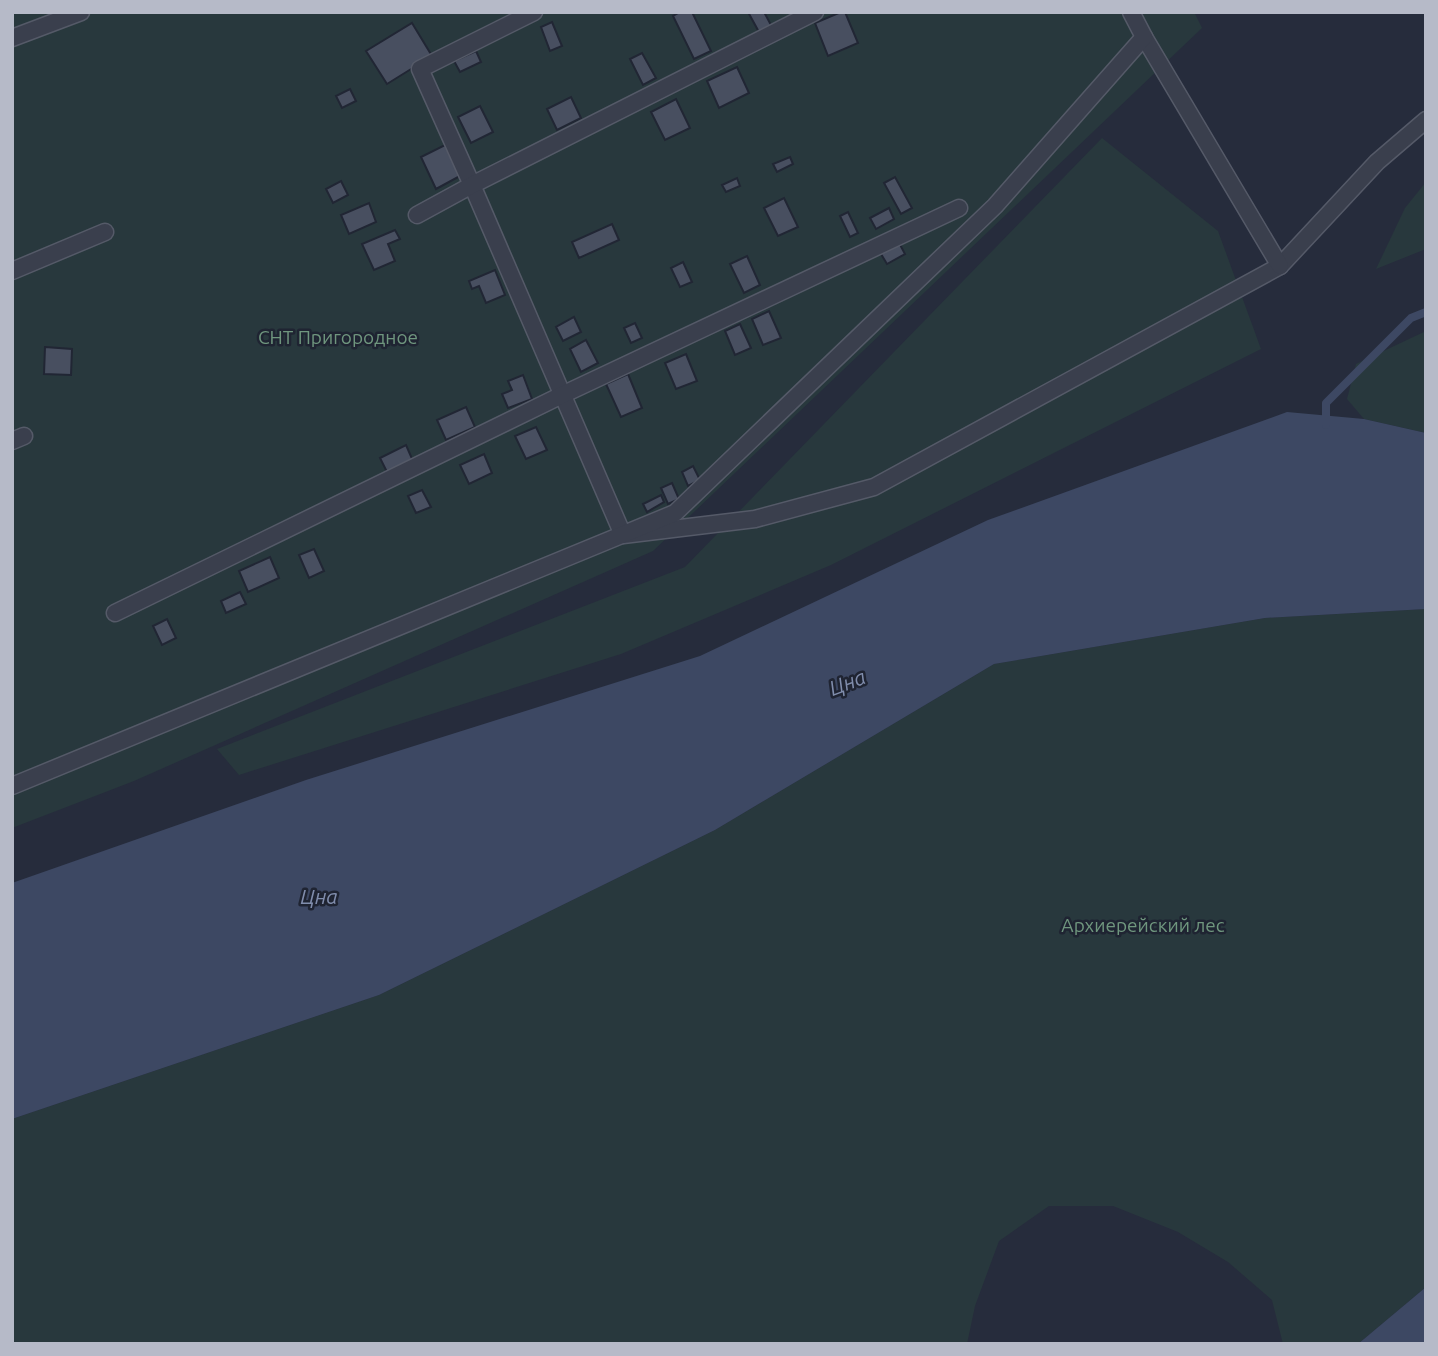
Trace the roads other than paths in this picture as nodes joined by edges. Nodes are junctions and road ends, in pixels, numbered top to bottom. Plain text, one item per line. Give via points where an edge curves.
1 (81, 12) edge
2 (534, 12) edge
3 (816, 12) edge
4 (1131, 12) edge
5 (1144, 37) junction
6 (12, 38) edge
7 (1426, 120) edge
8 (472, 185) junction
9 (959, 208) dead end
10 (417, 215) dead end
11 (105, 232) dead end
12 (1280, 266) junction
13 (12, 271) edge
14 (562, 395) junction
15 (623, 535) junction
16 (115, 613) dead end
17 (12, 786) edge

1 - 6 lane
2 - 8 lane via 420,69
3 - 8 lane
4 - 5 lane
5 - 12 lane
5 - 15 lane via 995,206 695,494 675,513
7 - 12 lane via 1377,162
8 - 10 lane
8 - 14 lane
9 - 14 lane
11 - 13 lane
12 - 15 lane via 874,487 755,519
14 - 15 lane
14 - 16 lane
15 - 17 lane

